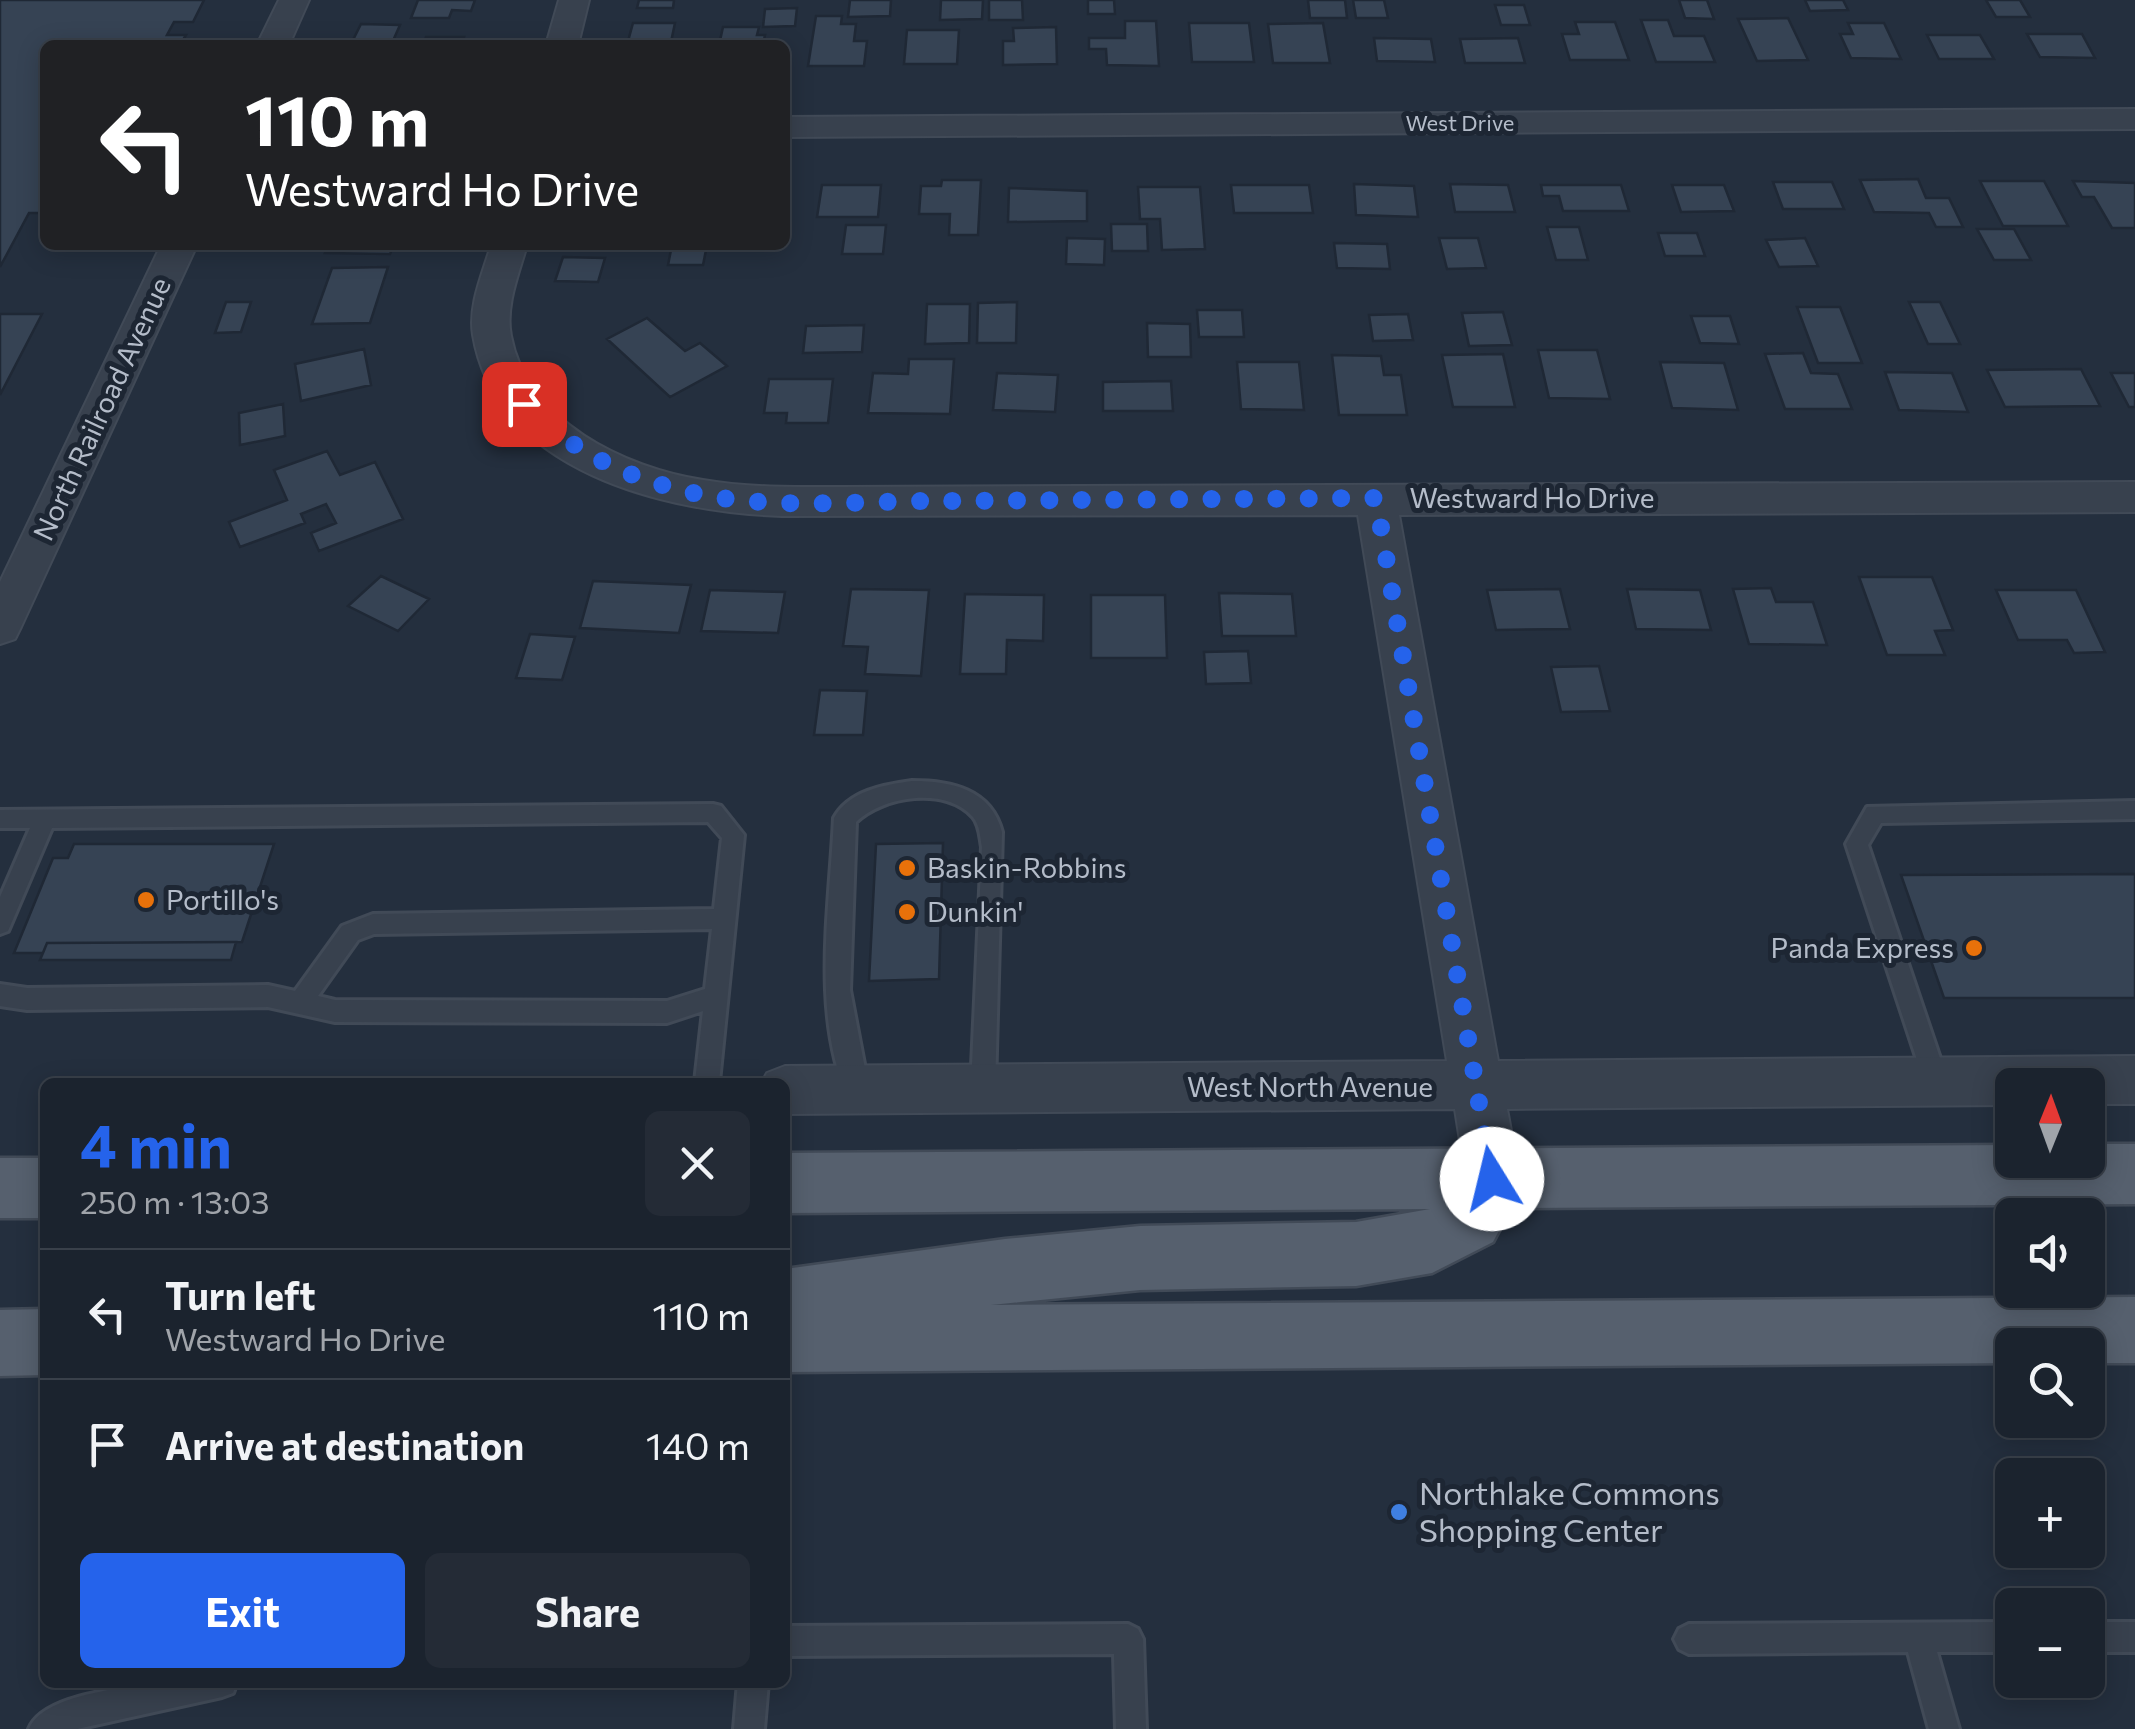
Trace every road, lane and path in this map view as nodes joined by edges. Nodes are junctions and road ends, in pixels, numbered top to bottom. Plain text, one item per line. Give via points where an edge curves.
1 (294, 0) edge
2 (574, 0) edge
3 (274, 40) edge
4 (563, 40) edge
5 (2135, 119) edge
6 (790, 127) edge
7 (177, 250) edge
8 (508, 250) edge
9 (2135, 496) edge
10 (1376, 498) junction
11 (0, 627) edge
12 (2135, 810) edge
13 (45, 818) junction
14 (0, 819) edge
15 (724, 919) junction
16 (0, 924) edge
17 (0, 995) edge
18 (716, 996) junction
19 (300, 1003) junction
20 (707, 1078) edge
21 (2135, 1080) edge
22 (1936, 1082) junction
23 (1478, 1085) junction
24 (982, 1088) junction
25 (790, 1090) edge
26 (857, 1090) junction
27 (2135, 1174) edge
28 (1492, 1179) junction
29 (790, 1183) edge
30 (0, 1188) edge
31 (40, 1188) edge
32 (790, 1301) edge
33 (2135, 1330) edge
34 (790, 1339) edge
35 (40, 1342) edge
36 (0, 1343) edge
37 (1995, 1637) edge
38 (2105, 1637) edge
39 (2135, 1637) edge
40 (1918, 1638) junction
41 (1689, 1639) dead end
42 (790, 1641) edge
43 (195, 1688) edge
44 (752, 1688) edge
45 (44, 1729) edge
46 (748, 1729) edge
47 (1131, 1729) edge
48 (1944, 1729) edge

1 - 3 street
2 - 4 street
5 - 6 street, West Drive
7 - 11 street, North Railroad Avenue
8 - 10 street, Westward Ho Drive via 492,333 524,404 589,456 684,491 771,501
9 - 10 street, Westward Ho Drive
10 - 23 street
12 - 22 lane via 1875,814 1857,844
13 - 14 lane
13 - 15 lane via 713,814 734,835
13 - 16 lane
15 - 18 lane
15 - 19 lane via 373,924 350,932
17 - 19 lane via 268,996
18 - 19 lane via 667,1012 335,1011
18 - 20 lane
21 - 22 street, West North Avenue
22 - 23 street, West North Avenue
23 - 24 street, West North Avenue
23 - 28 street
24 - 26 street, West North Avenue
24 - 26 lane via 994,846 985,813 959,794 940,791 867,798 845,818 838,990
25 - 26 street, West North Avenue
27 - 28 main road
28 - 29 main road
28 - 32 main road via 1471,1220 1432,1242 1356,1254 1140,1258
30 - 31 main road
33 - 34 main road
35 - 36 main road
37 - 40 lane
38 - 39 lane
40 - 41 lane
40 - 48 lane
42 - 47 lane via 1128,1639
43 - 45 lane via 58,1718
44 - 46 lane

